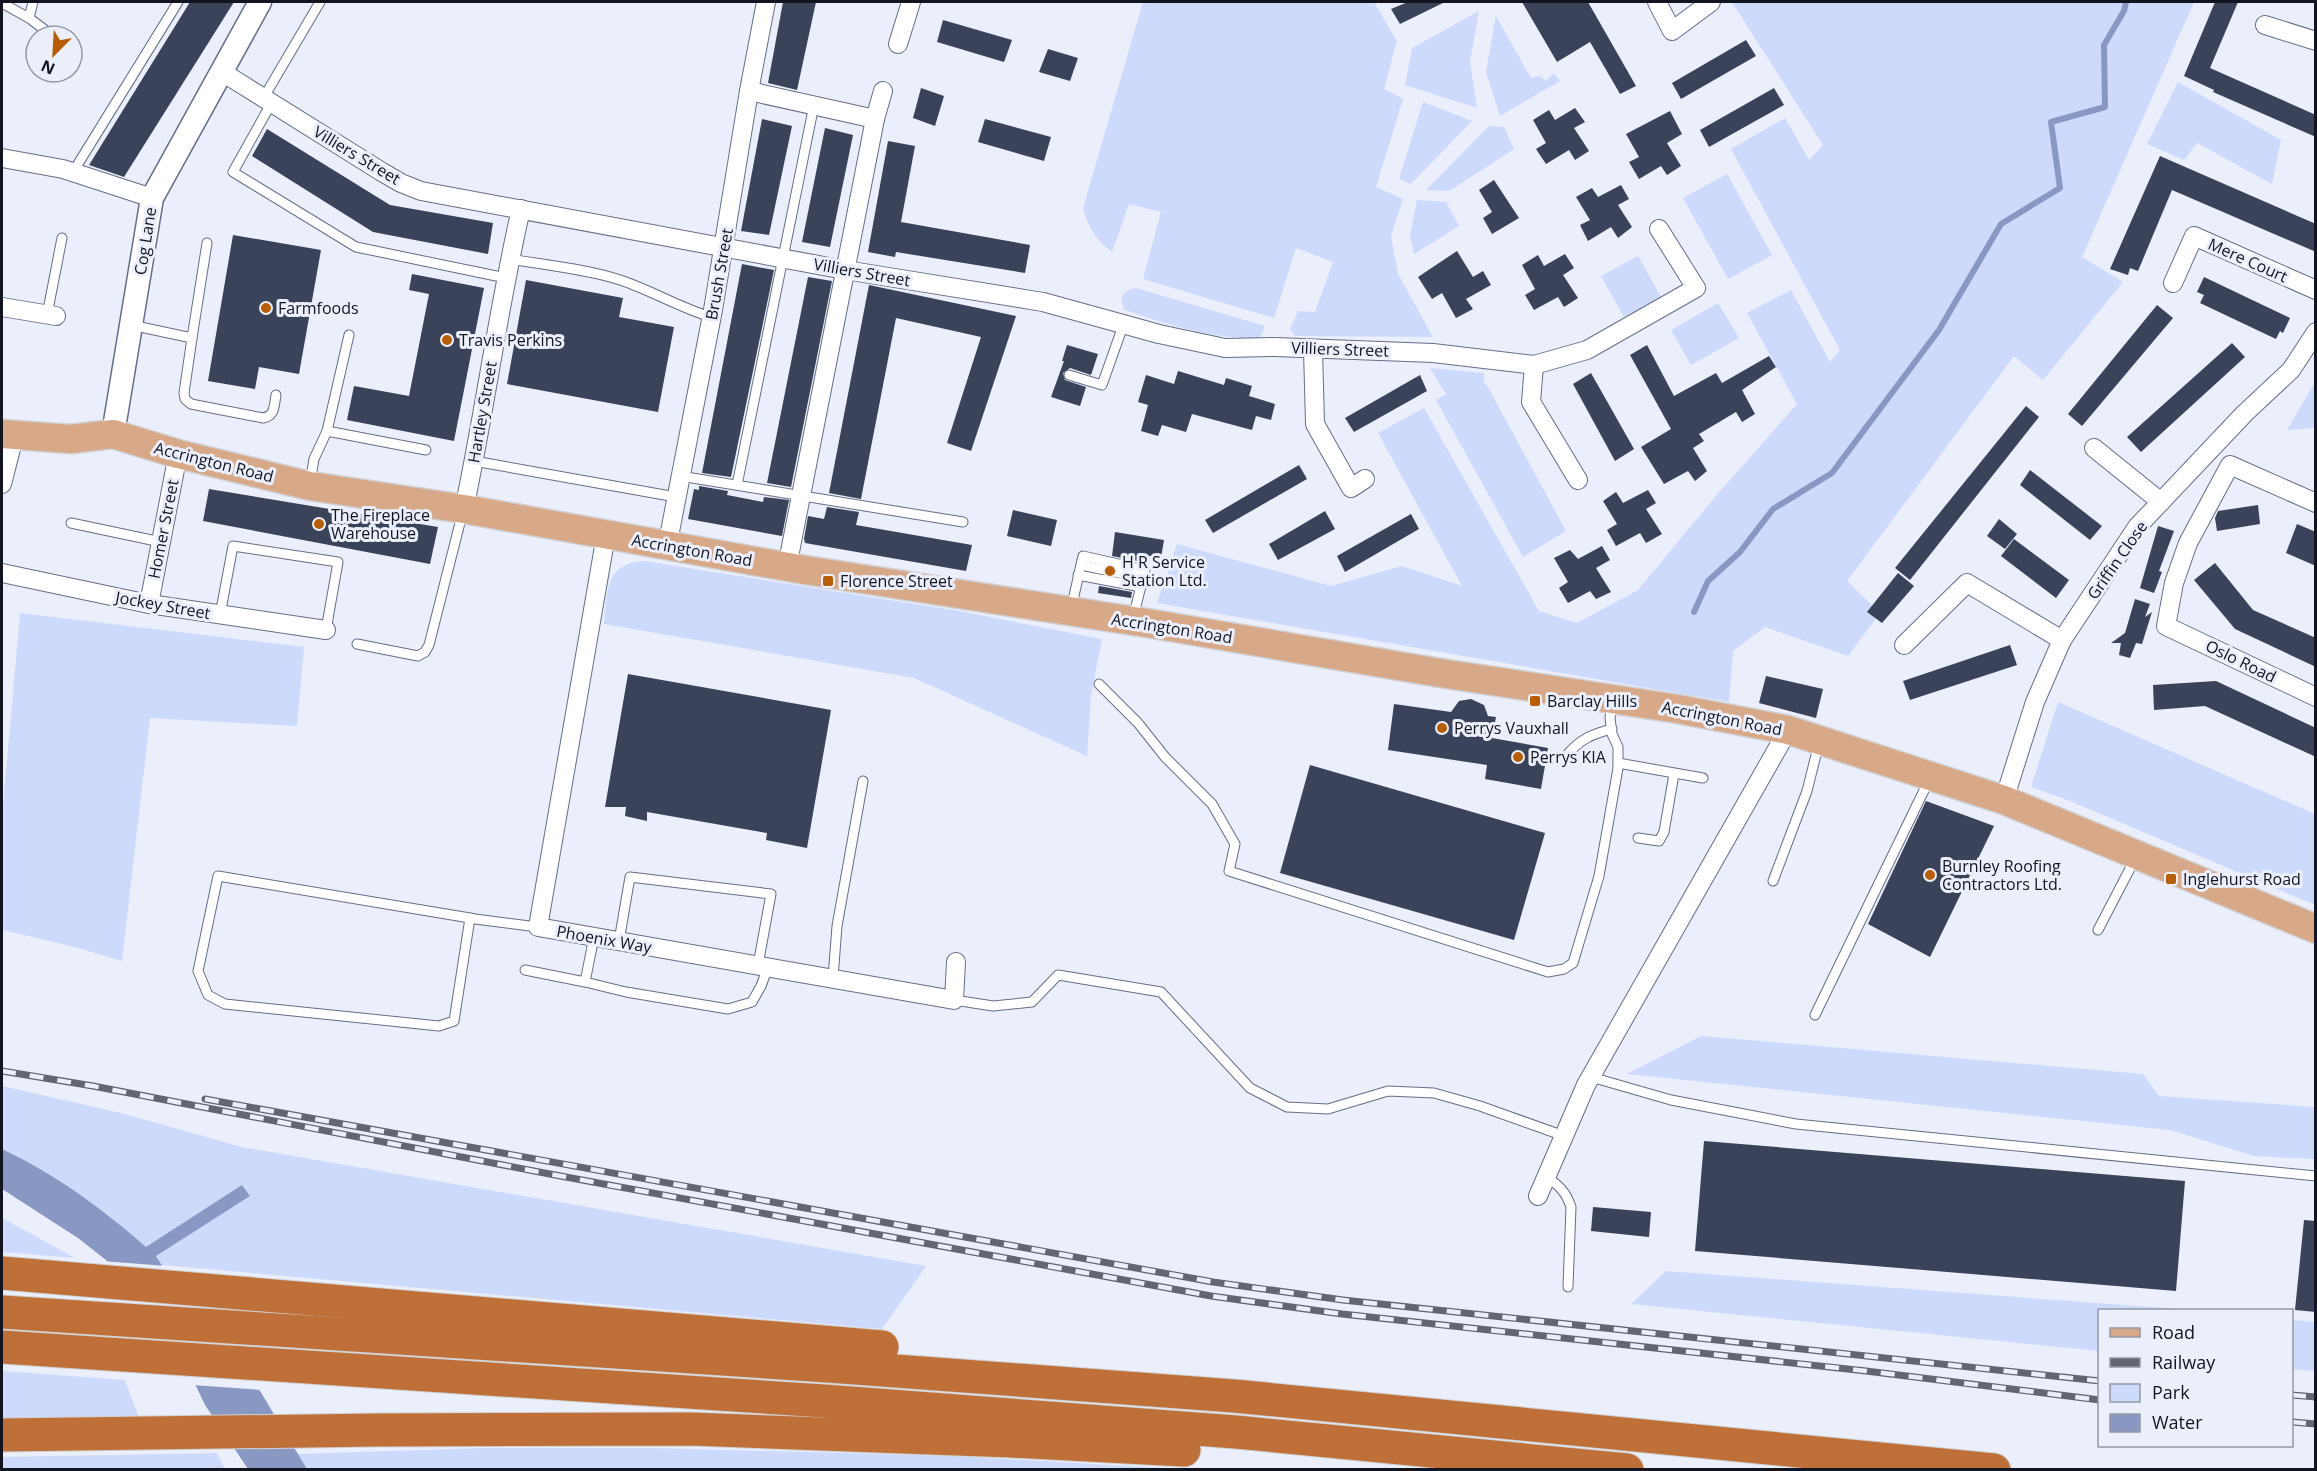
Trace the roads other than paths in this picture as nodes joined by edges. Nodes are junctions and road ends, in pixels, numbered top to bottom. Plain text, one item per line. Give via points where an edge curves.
1 (33, 2) edge
2 (178, 2) edge
3 (260, 2) edge
4 (320, 2) edge
5 (766, 2) edge
6 (911, 2) edge
7 (1657, 2) edge
8 (1711, 2) edge
9 (2, 3) edge
10 (29, 18) junction
11 (37, 24) edge
12 (2265, 25) dead end
13 (2316, 41) edge
14 (898, 44) dead end
15 (222, 72) junction
16 (749, 91) junction
17 (883, 91) dead end
18 (268, 100) junction
19 (814, 105) junction
20 (875, 119) junction
21 (2, 158) edge
22 (73, 172) junction
23 (152, 198) junction
24 (521, 209) junction
25 (1659, 229) dead end
26 (62, 238) dead end
27 (207, 243) dead end
28 (724, 248) junction
29 (784, 258) junction
30 (510, 259) junction
31 (845, 270) junction
32 (506, 278) junction
33 (2173, 282) dead end
34 (2316, 291) edge
35 (2, 307) edge
36 (51, 316) joint
37 (711, 316) junction
38 (1124, 323) junction
39 (131, 325) junction
40 (2316, 332) edge
41 (349, 335) dead end
42 (192, 338) junction
43 (1313, 349) junction
44 (1534, 365) junction
45 (1069, 375) dead end
46 (276, 396) dead end
47 (327, 431) junction
48 (113, 434) junction
49 (8, 435) edge
50 (2094, 448) dead end
51 (426, 450) dead end
52 (178, 454) junction
53 (474, 461) junction
54 (680, 476) junction
55 (1365, 479) dead end
56 (1578, 480) dead end
57 (2, 484) edge
58 (737, 485) junction
59 (310, 486) junction
60 (801, 496) junction
61 (676, 497) junction
62 (2161, 502) junction
63 (2316, 503) edge
64 (464, 509) junction
65 (963, 522) dead end
66 (71, 523) dead end
67 (606, 535) junction
68 (161, 542) junction
69 (667, 547) junction
70 (787, 567) junction
71 (2, 573) edge
72 (1078, 575) junction
73 (1142, 582) junction
74 (149, 604) junction
75 (1070, 611) junction
76 (220, 615) junction
77 (1132, 621) junction
78 (326, 630) joint
79 (2062, 640) junction
80 (357, 644) dead end
81 (1904, 645) dead end
82 (1099, 684) dead end
83 (2316, 697) edge
84 (1613, 699) junction
85 (1612, 729) junction
86 (1788, 730) junction
87 (1819, 740) junction
88 (1566, 756) dead end
89 (1618, 763) junction
90 (1674, 774) junction
91 (1931, 776) junction
92 (1703, 778) dead end
93 (863, 781) dead end
94 (2004, 800) junction
95 (1638, 838) dead end
96 (2137, 855) junction
97 (1773, 881) dead end
98 (471, 918) junction
99 (538, 927) junction
100 (2316, 929) edge
101 (2098, 930) dead end
102 (594, 937) junction
103 (619, 941) junction
104 (956, 962) dead end
105 (763, 966) junction
106 (525, 970) dead end
107 (833, 978) junction
108 (585, 982) junction
109 (954, 1000) junction
110 (1815, 1015) dead end
111 (1592, 1077) junction
112 (1564, 1136) junction
113 (2316, 1176) edge
114 (1546, 1178) junction
115 (1538, 1196) dead end
116 (2, 1273) edge
117 (1568, 1287) dead end
118 (2, 1312) edge
119 (2, 1347) edge
120 (2, 1435) edge
121 (1637, 1435) junction
122 (1419, 1470) edge
123 (1627, 1470) edge
124 (1994, 1470) edge

1 - 10 lane
2 - 22 lane
3 - 15 street, Cog Lane
4 - 18 lane
5 - 16 street, Brush Street
6 - 14 street
7 - 8 street via 1672,31
9 - 10 lane
10 - 11 lane
12 - 13 street
15 - 18 street, Villiers Street
15 - 23 street, Cog Lane
16 - 19 street
16 - 28 street, Brush Street
17 - 20 street
18 - 24 street, Villiers Street via 401,183 421,191
18 - 32 lane via 233,172 356,248
19 - 20 street
19 - 29 lane
20 - 31 street
21 - 22 street
22 - 23 street
23 - 39 street, Cog Lane
24 - 28 street, Villiers Street
24 - 30 street, Hartley Street
25 - 44 street, Villiers Street via 1696,288 1587,350
26 - 36 lane
27 - 42 lane
28 - 29 street, Villiers Street
28 - 37 street, Brush Street
29 - 31 street, Villiers Street
29 - 58 lane
30 - 32 street, Hartley Street
30 - 37 lane via 617,279
31 - 38 street, Villiers Street via 1043,302
31 - 60 street
32 - 53 street, Hartley Street
33 - 34 street, Mere Court via 2194,236
35 - 36 street
37 - 54 street, Brush Street
38 - 43 street, Villiers Street via 1225,348
38 - 45 lane via 1102,385
39 - 42 lane
39 - 48 street, Cog Lane
40 - 62 street, Griffin Close via 2291,370
41 - 47 lane
42 - 46 lane via 184,393 191,404 263,418 273,413
43 - 44 street, Villiers Street via 1433,352
43 - 55 street via 1315,424 1351,488
44 - 56 street via 1531,402
47 - 51 lane
47 - 59 lane via 314,459
48 - 49 main road, Accrington Road via 71,439
48 - 52 main road, Accrington Road
49 - 57 street
50 - 62 street
52 - 59 main road, Accrington Road
52 - 68 street, Homer Street
53 - 61 lane
53 - 64 street, Hartley Street
54 - 58 lane
54 - 61 street, Brush Street
58 - 60 lane
59 - 64 main road, Accrington Road
60 - 65 lane
60 - 70 street
61 - 69 street, Brush Street
62 - 79 street, Griffin Close via 2137,527
63 - 83 street, Oslo Road via 2230,465 2188,543 2174,583 2166,626
64 - 67 main road, Accrington Road
64 - 80 lane via 424,652 418,656
66 - 68 lane
67 - 69 main road, Accrington Road
67 - 99 street, Phoenix Way
68 - 74 street, Homer Street
69 - 70 main road, Accrington Road
70 - 75 main road, Accrington Road
71 - 74 street, Jockey Street
72 - 73 lane
72 - 73 lane via 1083,556 1145,570
72 - 75 lane
73 - 77 lane
74 - 76 street, Jockey Street
75 - 77 main road, Accrington Road
76 - 78 street, Jockey Street
76 - 78 lane via 233,546 256,549 338,562
77 - 84 main road, Accrington Road
79 - 81 street via 1967,583
79 - 94 street, Griffin Close via 2035,702
82 - 89 lane via 1212,804 1235,844 1229,871 1548,972 1564,969 1573,963 1577,953 1599,876
84 - 85 lane
84 - 86 main road, Accrington Road
85 - 88 lane via 1583,739
85 - 89 lane
86 - 87 main road, Accrington Road
86 - 111 street
87 - 91 main road, Accrington Road
87 - 97 lane via 1807,791
89 - 90 lane
90 - 92 lane
90 - 95 lane via 1659,842
91 - 94 main road, Accrington Road
91 - 110 lane
93 - 107 lane via 837,926
94 - 96 main road, Accrington Road
96 - 100 main road, Accrington Road
96 - 101 lane
98 - 98 lane via 218,876 198,971 208,995 225,1004 439,1026 454,1021
98 - 99 lane
99 - 102 street, Phoenix Way
102 - 103 street, Phoenix Way
102 - 108 lane
103 - 105 street, Phoenix Way
103 - 105 lane via 630,877 771,894
104 - 109 street
105 - 107 street, Phoenix Way
105 - 108 lane via 761,986 752,1002 728,1009
106 - 108 lane
107 - 109 street, Phoenix Way
109 - 112 lane via 993,1006 1032,1002 1058,975 1161,992 1250,1088 1287,1107 1328,1109 1388,1091 1434,1093
111 - 112 street
111 - 113 lane via 1671,1100 1796,1124
112 - 114 street
114 - 115 street
114 - 117 lane via 1567,1195 1570,1207
116 - 121 highway via 1267,1381 1441,1400
118 - 121 highway via 1234,1396
119 - 123 highway via 1236,1432
120 - 122 highway via 692,1430 1179,1450
121 - 124 highway

